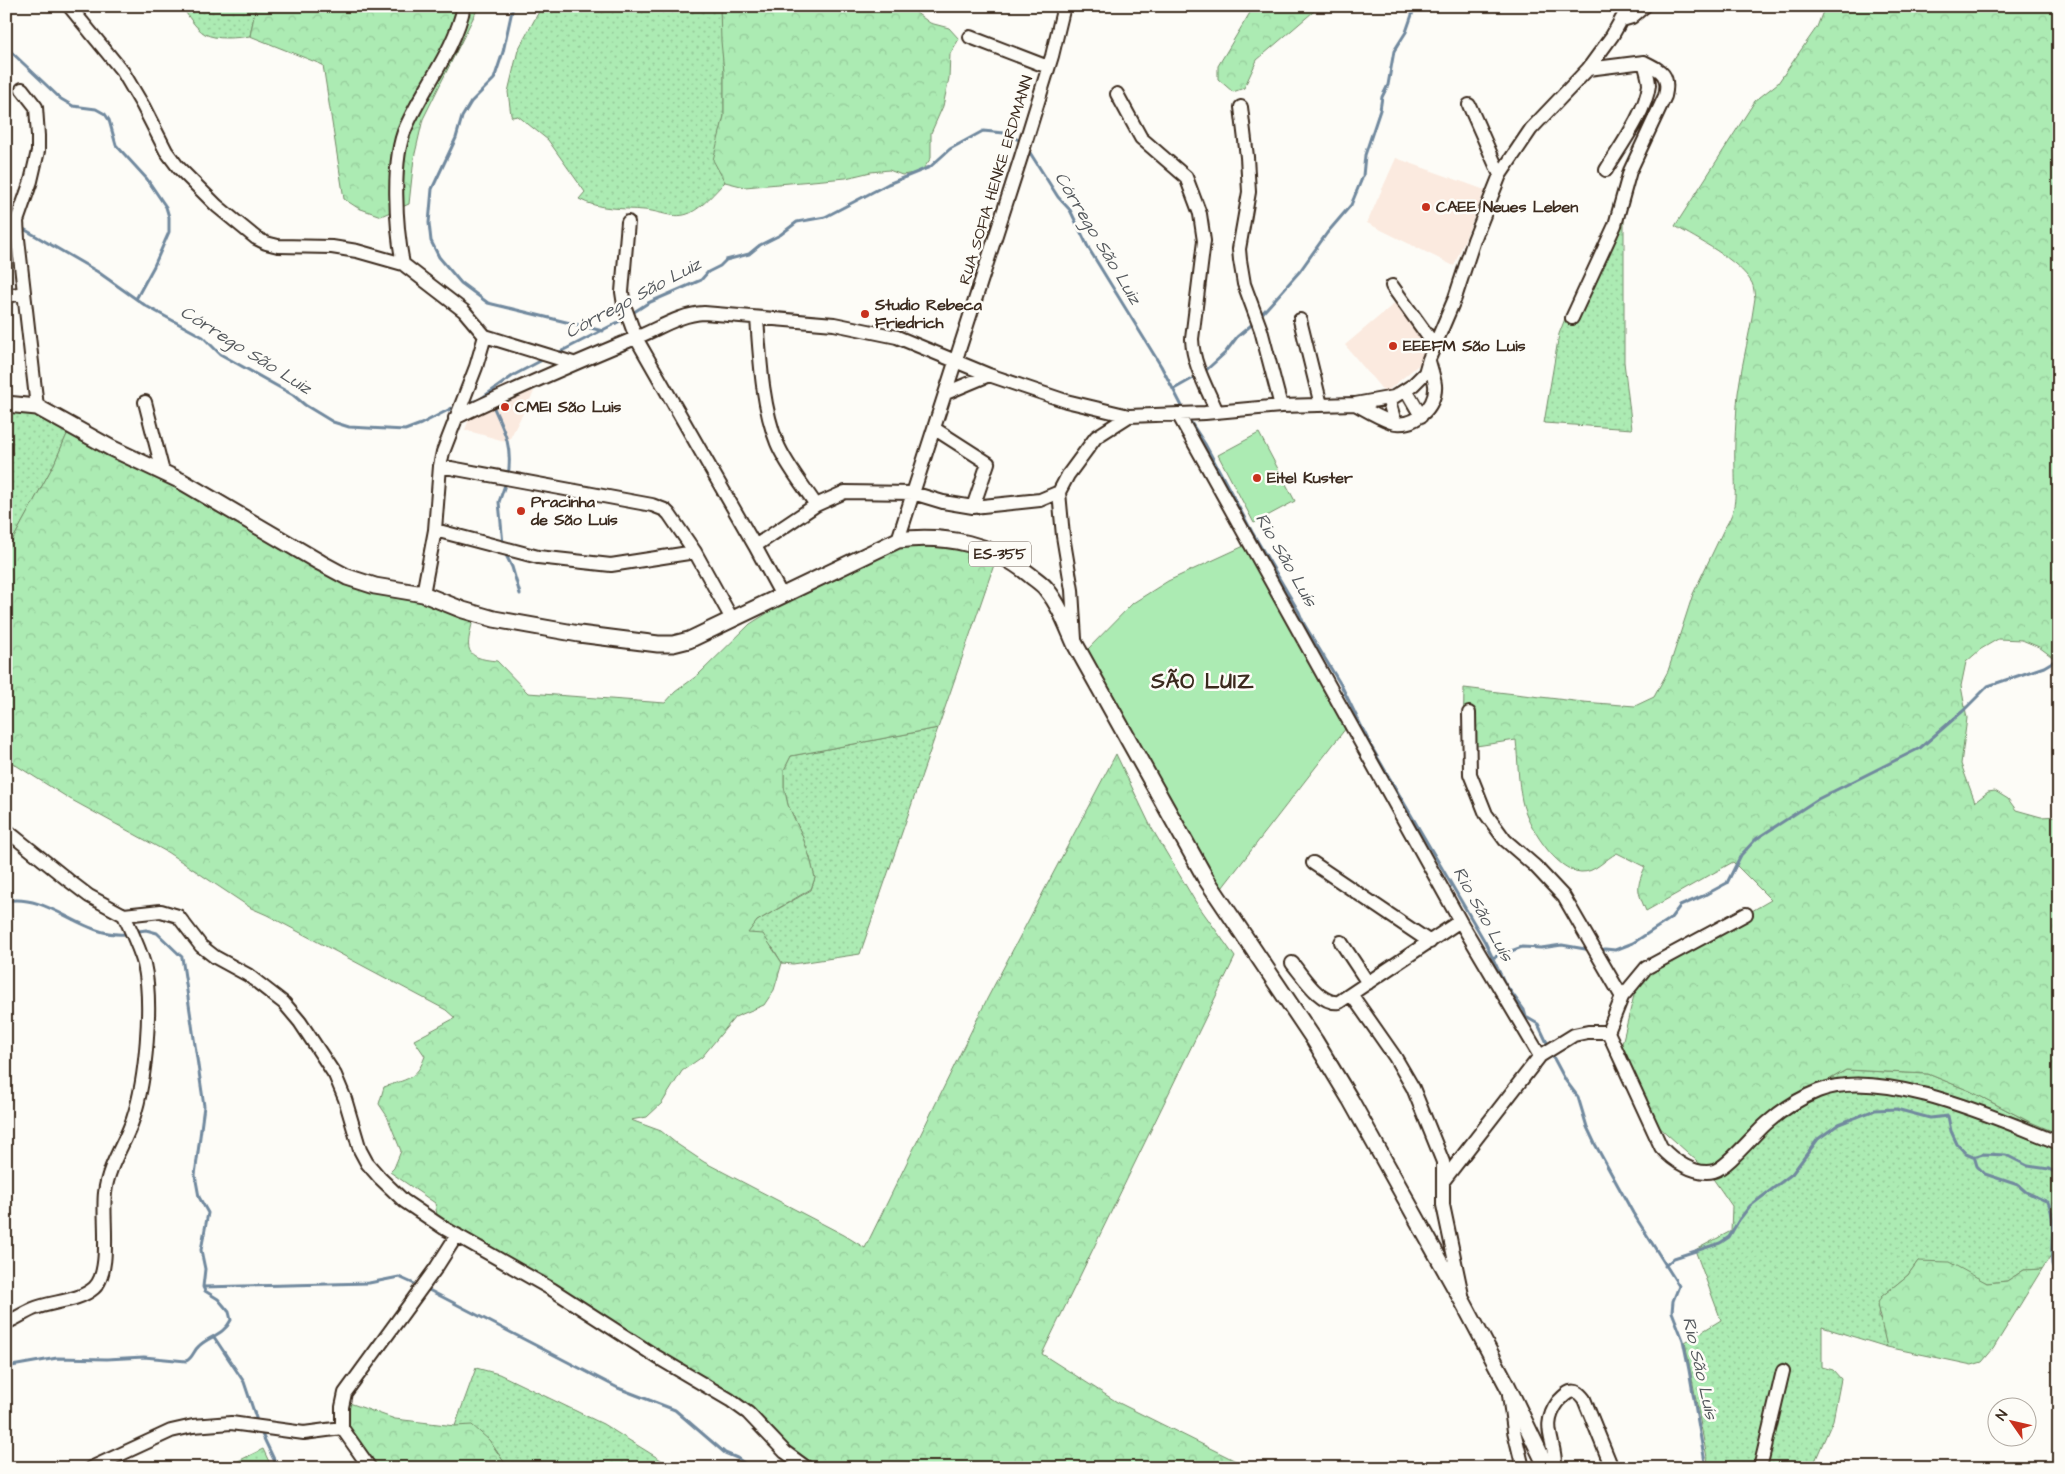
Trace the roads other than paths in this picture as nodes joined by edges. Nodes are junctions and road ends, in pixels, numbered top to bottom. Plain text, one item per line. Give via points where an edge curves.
1 (69, 6) edge
2 (464, 6) edge
3 (1064, 6) edge
4 (1629, 6) edge
5 (1645, 6) edge
6 (1622, 20) junction
7 (970, 37) dead end
8 (1644, 62) junction
9 (1048, 67) junction
10 (1588, 70) junction
11 (22, 89) dead end
12 (1117, 94) dead end
13 (1469, 105) dead end
14 (1241, 107) dead end
15 (1606, 170) dead end
16 (1500, 175) junction
17 (628, 222) dead end
18 (403, 264) junction
19 (1392, 286) dead end
20 (24, 293) junction
21 (6, 296) edge
22 (757, 318) junction
23 (1572, 318) dead end
24 (1300, 320) dead end
25 (634, 333) junction
26 (485, 336) junction
27 (1436, 346) junction
28 (1428, 359) junction
29 (956, 362) junction
30 (573, 363) junction
31 (989, 375) junction
32 (1406, 390) junction
33 (946, 393) junction
34 (1388, 398) junction
35 (145, 402) dead end
36 (6, 404) edge
37 (1355, 404) junction
38 (1321, 405) junction
39 (1281, 406) junction
40 (37, 407) junction
41 (1211, 412) junction
42 (1179, 414) junction
43 (1129, 416) junction
44 (1420, 416) junction
45 (455, 418) junction
46 (1395, 422) junction
47 (934, 429) junction
48 (440, 466) junction
49 (163, 472) junction
50 (1059, 492) junction
51 (913, 493) junction
52 (816, 505) junction
53 (972, 507) junction
54 (435, 530) junction
55 (898, 540) junction
56 (755, 546) junction
57 (695, 552) junction
58 (423, 594) junction
59 (781, 594) junction
60 (732, 619) junction
61 (1075, 644) junction
62 (1469, 713) dead end
63 (6, 830) edge
64 (1314, 863) dead end
65 (1746, 914) dead end
66 (124, 915) junction
67 (1460, 921) junction
68 (1340, 942) dead end
69 (1430, 942) junction
70 (1292, 963) dead end
71 (1368, 983) junction
72 (1351, 994) junction
73 (1622, 997) junction
74 (1608, 1032) junction
75 (1545, 1053) junction
76 (2059, 1143) edge
77 (1444, 1180) junction
78 (457, 1235) junction
79 (1463, 1302) junction
80 (6, 1323) edge
81 (1783, 1371) dead end
82 (1507, 1385) junction
83 (342, 1428) junction
84 (91, 1468) edge
85 (370, 1468) edge
86 (807, 1468) edge
87 (1523, 1468) edge
88 (1547, 1468) edge
89 (1555, 1468) edge
90 (1612, 1468) edge
91 (1760, 1468) edge

1 - 18 street via 123,72 178,167 217,206 256,238 278,246 357,251
2 - 18 street via 457,33 401,138 397,220
3 - 9 street, RUA SOFIA HENKE ERDMANN
4 - 6 street
5 - 6 street via 1632,17
6 - 10 street
7 - 9 street
8 - 10 street
8 - 15 street via 1649,79 1645,99
8 - 23 street via 1666,79 1665,96 1630,171 1615,225
9 - 29 street, RUA SOFIA HENKE ERDMANN
10 - 16 street via 1531,129
11 - 20 street via 36,107 38,136 31,181 18,221
12 - 41 street via 1141,138 1186,177 1200,214 1204,241 1192,352 1206,386
13 - 16 street
14 - 39 street via 1249,192 1240,260 1244,284 1262,330
16 - 27 street
17 - 25 street via 622,285 624,305
18 - 26 street via 464,311
19 - 27 street
20 - 21 street
20 - 40 street
22 - 25 street via 695,313
22 - 29 street via 834,324 897,337
22 - 52 street via 771,424 778,445
24 - 38 street
25 - 30 street
25 - 56 street
26 - 30 street
26 - 45 street
27 - 28 street
28 - 32 street via 1425,373
28 - 44 street via 1435,386 1432,401
29 - 31 street
29 - 33 street, RUA SOFIA HENKE ERDMANN
30 - 45 street
31 - 33 street
31 - 43 street via 1066,401
32 - 34 street
32 - 44 street
33 - 47 street, RUA SOFIA HENKE ERDMANN
34 - 37 street
34 - 46 street
35 - 49 street
36 - 40 main road, ES-355
37 - 38 street
37 - 46 street
38 - 39 street
39 - 41 street
40 - 49 main road, ES-355 via 111,448
41 - 42 street
42 - 43 street
42 - 67 street
43 - 50 street via 1096,437
44 - 46 street via 1402,423
45 - 48 street
47 - 51 street, RUA SOFIA HENKE ERDMANN
47 - 53 street via 988,463
48 - 54 street
48 - 57 street via 659,507 669,514
49 - 58 main road, ES-355 via 321,564 375,586
50 - 53 street via 1040,500
50 - 61 street via 1072,590
51 - 52 street via 845,492
51 - 53 street
51 - 55 street, RUA SOFIA HENKE ERDMANN
52 - 56 street
54 - 57 street via 538,557 611,565
54 - 58 street
55 - 59 main road, ES-355
55 - 61 main road, ES-355 via 928,538 975,545 998,553 1047,590
56 - 59 street
57 - 60 street
58 - 60 main road, ES-355 via 494,618 658,644 689,640
59 - 60 main road, ES-355
61 - 79 main road, ES-355 via 1206,879 1315,1041
62 - 73 street via 1470,774 1486,814 1504,840 1535,866 1564,897
63 - 66 street via 89,896
64 - 69 street
65 - 73 street via 1646,968
66 - 78 street via 161,911 178,916 200,946 248,975 284,1003 335,1075 367,1163 422,1216
66 - 80 street via 144,964 148,994 139,1095 133,1118 111,1166 105,1192 105,1265 94,1288 83,1295 33,1309
67 - 69 street
67 - 75 street
68 - 71 street
69 - 71 street
70 - 72 street via 1328,1001 1339,1002
71 - 72 street
72 - 77 street via 1413,1088 1443,1162
73 - 74 street
74 - 75 street via 1574,1035
74 - 76 street via 1661,1147 1670,1157 1690,1169 1713,1172 1767,1122 1792,1104 1819,1090 1843,1084 1921,1093 2010,1122
75 - 77 street
77 - 79 street via 1443,1205
78 - 83 street via 345,1394
78 - 86 street via 554,1290 730,1400 748,1413 785,1452
79 - 82 main road, ES-355
81 - 91 street
82 - 87 street
82 - 88 main road, ES-355
83 - 84 street via 304,1433 231,1423 193,1426 171,1431
83 - 85 street
89 - 90 street via 1549,1420 1561,1399 1574,1392 1584,1399

